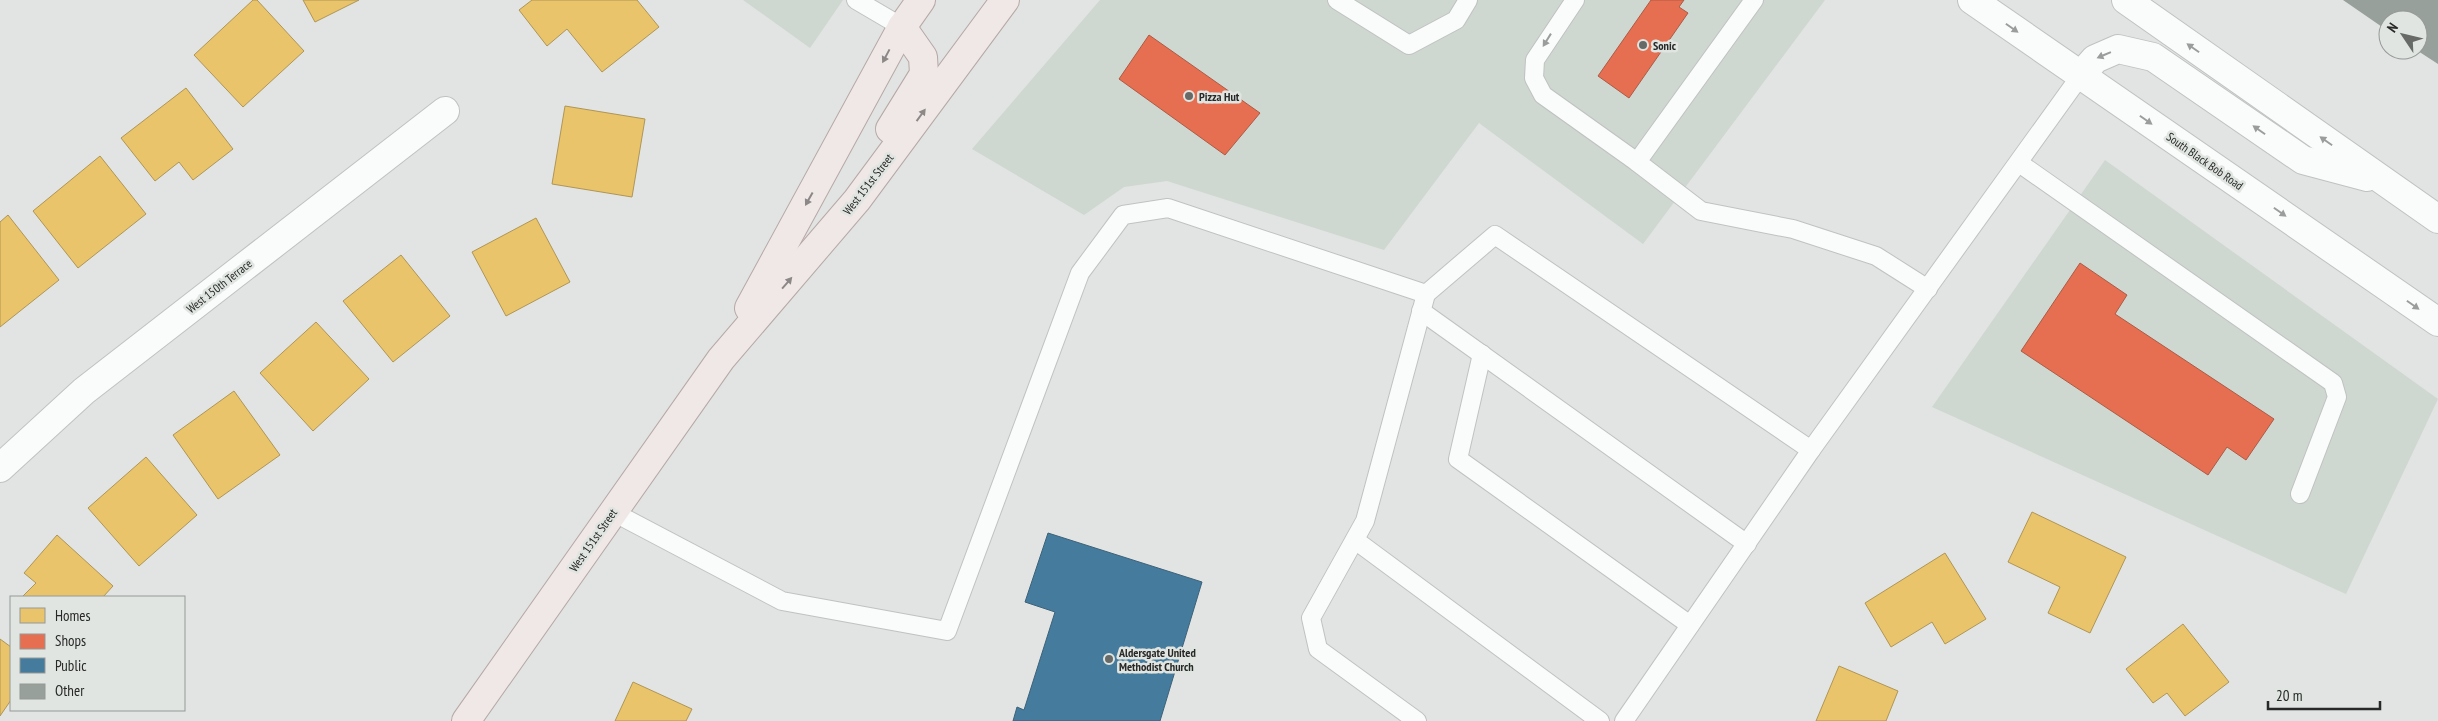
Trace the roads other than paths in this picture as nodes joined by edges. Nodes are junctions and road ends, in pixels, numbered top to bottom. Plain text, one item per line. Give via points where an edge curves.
1 (856, 0) edge
2 (921, 0) edge
3 (1005, 0) edge
4 (1336, 0) edge
5 (1468, 0) edge
6 (1575, 0) edge
7 (1754, 0) edge
8 (1972, 0) edge
9 (2126, 0) edge
10 (902, 27) junction
11 (2081, 76) junction
12 (445, 111) dead end
13 (1637, 162) junction
14 (2019, 164) junction
15 (2383, 181) junction
16 (2438, 219) edge
17 (821, 242) junction
18 (1928, 289) junction
19 (1424, 303) junction
20 (2438, 322) edge
21 (1482, 354) junction
22 (721, 360) junction
23 (1811, 450) junction
24 (0, 468) edge
25 (2300, 494) dead end
26 (613, 512) junction
27 (1355, 540) junction
28 (1747, 544) junction
29 (1690, 625) junction
30 (466, 721) edge
31 (1416, 721) edge
32 (1600, 721) edge
33 (1624, 721) edge

1 - 10 lane
2 - 10 main road, West 151st Street
17 -> 3 main road, West 151st Street via 857,200
4 - 5 lane via 1409,45 1456,20
6 -> 13 lane via 1535,60 1534,78 1543,95
7 - 13 lane
8 -> 11 main road, South Black Bob Road
15 -> 9 main road
10 - 17 main road via 923,57 924,74
10 -> 22 main road, West 151st Street
11 - 14 lane
15 -> 11 main road via 2303,160 2153,57 2118,49 2095,59
11 -> 20 main road, South Black Bob Road
12 - 24 main road, West 150th Terrace via 84,391
13 - 18 lane via 1701,211 1793,228 1876,256
14 - 18 lane
14 - 25 lane via 2333,382 2337,397
15 - 16 main road
22 -> 17 main road, West 151st Street
18 - 23 lane
19 - 21 lane
19 - 23 lane via 1495,235
19 - 26 lane via 1168,208 1123,215 1080,273 947,631 782,601
19 - 27 lane via 1365,521
21 - 28 lane
21 - 29 lane via 1458,459
22 - 26 main road, West 151st Street
23 - 28 lane
26 - 30 main road, West 151st Street
27 - 31 lane via 1311,618 1318,649
27 - 32 lane
28 - 29 lane
29 - 33 lane

